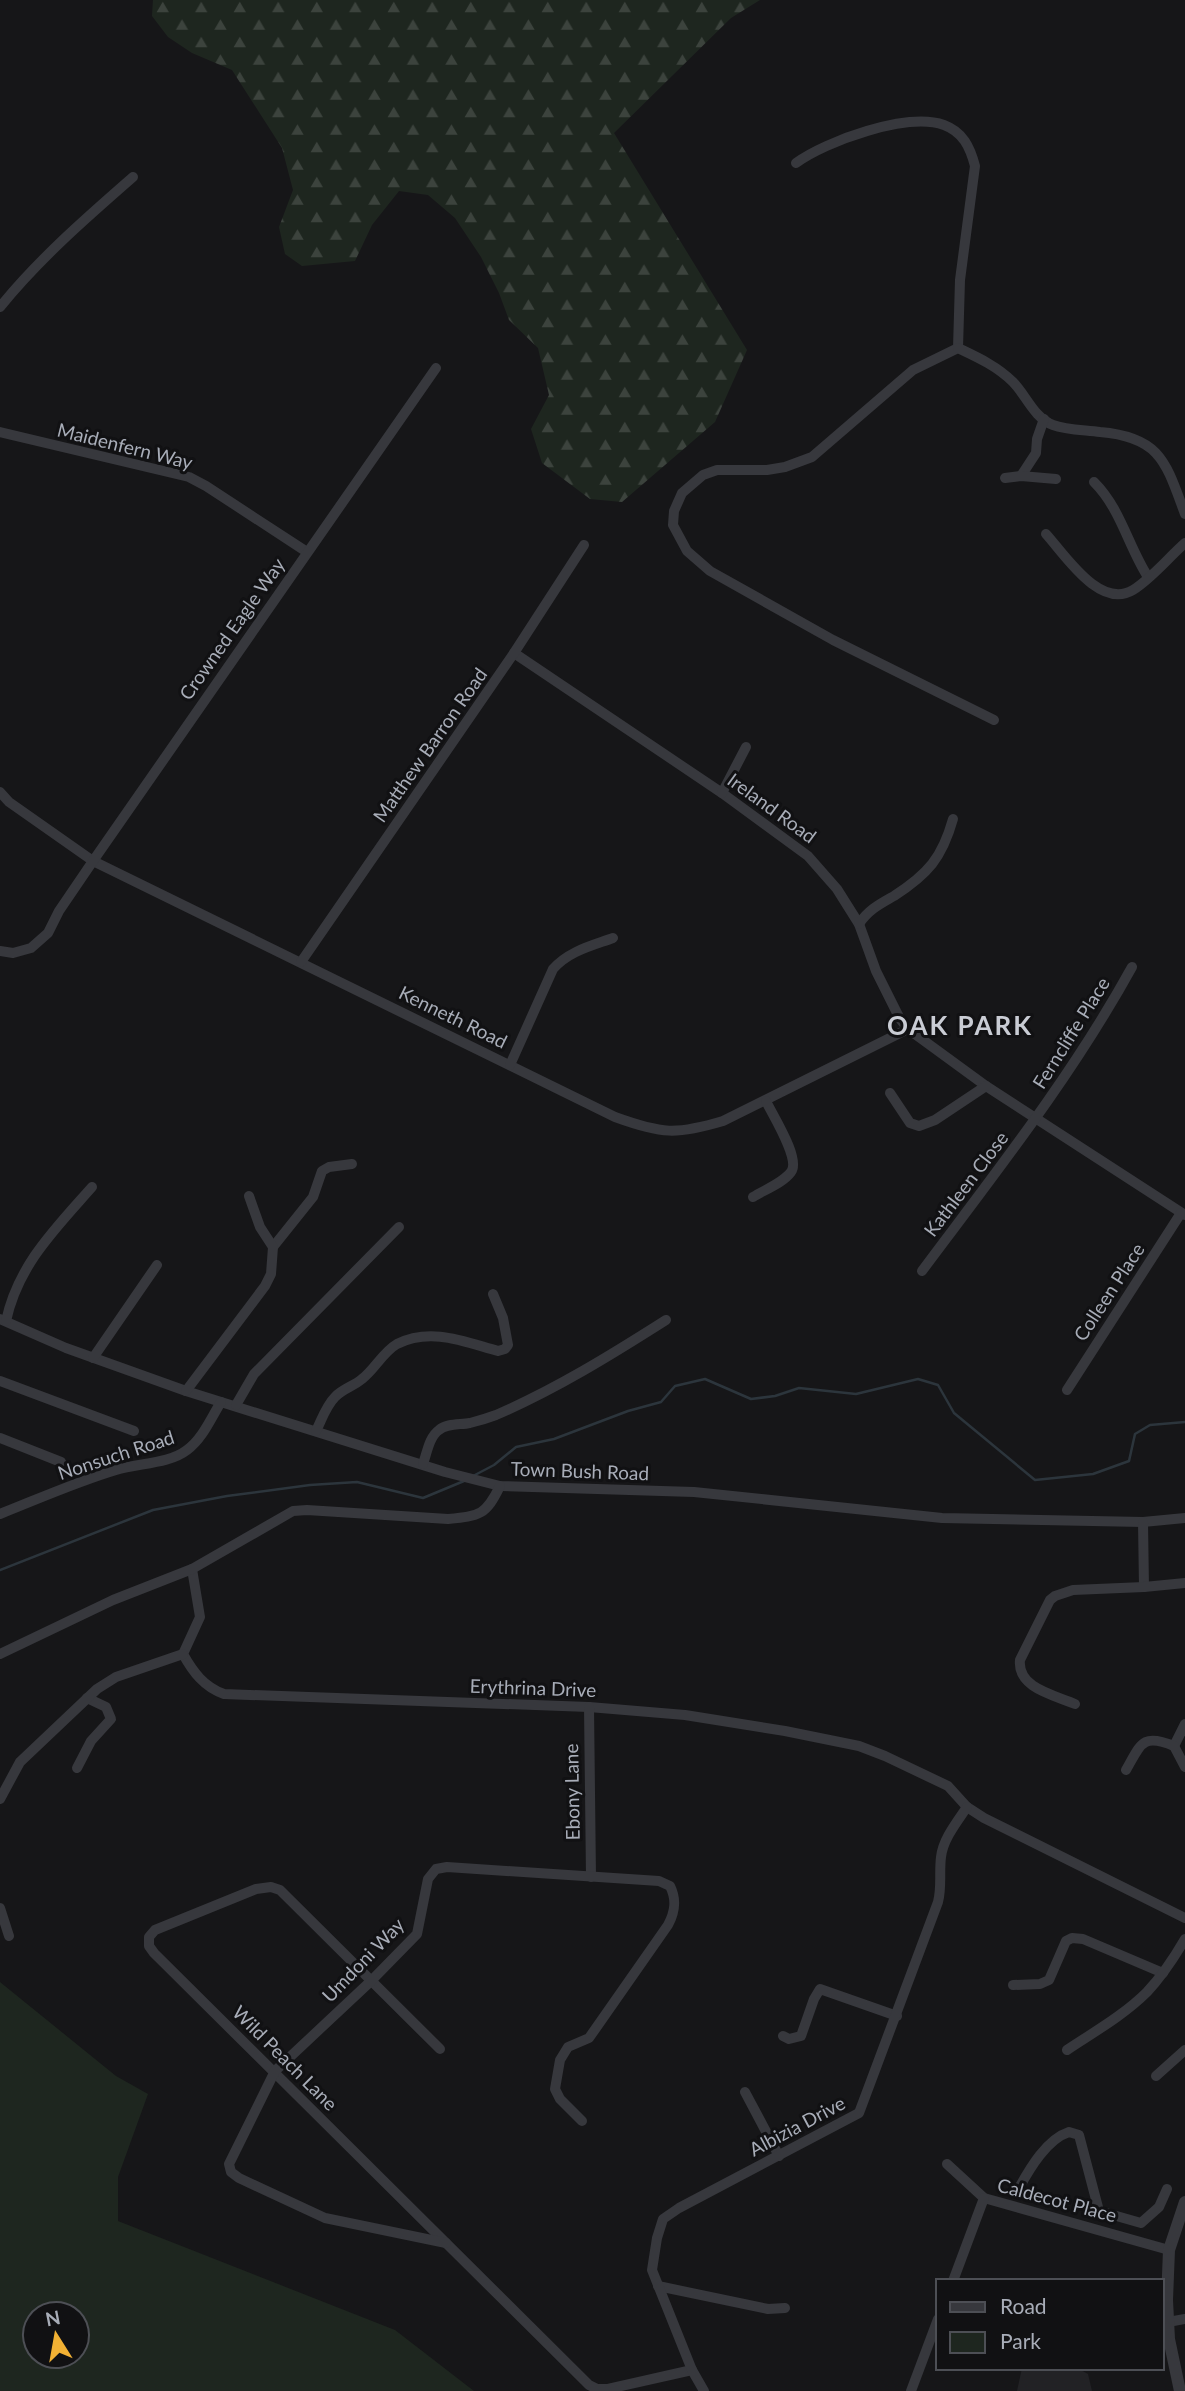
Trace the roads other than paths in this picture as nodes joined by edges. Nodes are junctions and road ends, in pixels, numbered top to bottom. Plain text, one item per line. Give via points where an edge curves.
1 (796, 163) dead end
2 (133, 177) dead end
3 (0, 307) edge
4 (958, 348) junction
5 (436, 368) dead end
6 (1044, 419) junction
7 (0, 432) edge
8 (1021, 476) junction
9 (1005, 478) dead end
10 (1056, 479) dead end
11 (1094, 482) dead end
12 (1185, 514) edge
13 (1046, 534) dead end
14 (1185, 543) edge
15 (584, 545) dead end
16 (306, 552) junction
17 (1148, 577) junction
18 (514, 653) junction
19 (994, 720) dead end
20 (746, 747) dead end
21 (0, 792) edge
22 (722, 793) junction
23 (953, 819) dead end
24 (93, 861) junction
25 (859, 924) junction
26 (613, 938) dead end
27 (0, 951) edge
28 (301, 962) junction
29 (1132, 967) dead end
30 (908, 1029) junction
31 (510, 1065) junction
32 (986, 1086) junction
33 (890, 1093) dead end
34 (766, 1101) junction
35 (1037, 1117) junction
36 (352, 1164) dead end
37 (92, 1187) dead end
38 (249, 1196) dead end
39 (753, 1197) dead end
40 (1183, 1214) edge
41 (399, 1227) dead end
42 (273, 1247) junction
43 (157, 1265) dead end
44 (922, 1271) dead end
45 (493, 1294) dead end
46 (3, 1320) edge
47 (666, 1320) dead end
48 (93, 1358) junction
49 (0, 1381) edge
50 (1067, 1390) dead end
51 (186, 1391) junction
52 (221, 1402) junction
53 (236, 1405) junction
54 (134, 1431) dead end
55 (316, 1431) junction
56 (0, 1438) edge
57 (61, 1462) dead end
58 (423, 1464) junction
59 (500, 1486) junction
60 (0, 1514) edge
61 (1185, 1518) edge
62 (1143, 1522) junction
63 (192, 1569) junction
64 (1185, 1583) edge
65 (1144, 1587) junction
66 (0, 1654) edge
67 (183, 1654) junction
68 (87, 1698) junction
69 (1075, 1704) dead end
70 (589, 1707) junction
71 (1185, 1724) edge
72 (1174, 1746) junction
73 (1185, 1767) edge
74 (77, 1768) dead end
75 (1126, 1770) dead end
76 (0, 1799) edge
77 (967, 1807) junction
78 (591, 1877) junction
79 (0, 1908) edge
80 (1185, 1918) edge
81 (9, 1936) dead end
82 (1185, 1939) edge
83 (1163, 1973) junction
84 (372, 1981) junction
85 (1013, 1985) dead end
86 (897, 2016) junction
87 (783, 2036) dead end
88 (440, 2049) dead end
89 (1067, 2050) dead end
90 (1185, 2050) edge
91 (275, 2071) junction
92 (1156, 2076) dead end
93 (745, 2092) dead end
94 (582, 2121) dead end
95 (779, 2156) junction
96 (947, 2164) dead end
97 (1019, 2188) dead end
98 (1167, 2189) dead end
99 (984, 2198) junction
100 (1185, 2202) edge
101 (1098, 2211) junction
102 (1094, 2228) junction
103 (446, 2243) junction
104 (1169, 2250) junction
105 (954, 2279) edge
106 (658, 2287) junction
107 (785, 2308) dead end
108 (1185, 2319) edge
109 (1168, 2322) junction
110 (936, 2324) edge
111 (692, 2370) junction
112 (704, 2391) edge
113 (911, 2391) edge
114 (1180, 2391) edge

1 - 4 street via 832,144 913,122 942,124 965,140 975,166 960,280
2 - 3 street via 37,265
4 - 6 street via 988,362 1013,382
4 - 19 street via 913,370 812,457 767,470 717,470 703,475 682,493 673,525 687,551 710,571 833,640
5 - 16 street, Crowned Eagle Way
6 - 8 street via 1036,453
6 - 12 street via 1053,425 1137,439 1165,463
7 - 16 street, Maidenfern Way via 189,477
8 - 9 street
8 - 10 street
11 - 17 street via 1112,502
13 - 17 street via 1101,591 1121,595
14 - 17 street
15 - 18 street, Matthew Barron Road
16 - 24 street, Crowned Eagle Way
18 - 22 street, Ireland Road
18 - 28 street, Matthew Barron Road
20 - 22 street
21 - 24 street, Kenneth Road
22 - 25 street, Ireland Road via 808,856
23 - 25 street via 946,844 933,865 872,909
24 - 27 street, Crowned Eagle Way via 48,933 31,947 13,953
24 - 28 street, Kenneth Road
25 - 30 street, Ireland Road via 876,971
26 - 31 street via 576,951 553,969
28 - 31 street, Kenneth Road
29 - 35 street, Ferncliffe Place via 1100,1025
30 - 32 street, Ireland Road
30 - 34 street, Kenneth Road
31 - 34 street, Kenneth Road via 615,1117 661,1131 690,1131
32 - 33 street via 919,1126 910,1123
32 - 35 street, Ireland Road
34 - 39 street via 792,1154 793,1167
35 - 40 street, Ireland Road
35 - 44 street, Kathleen Close
36 - 42 street via 322,1171 313,1197
37 - 46 street via 29,1263
38 - 42 street
40 - 50 street, Colleen Place
41 - 53 street via 254,1374
42 - 51 street via 265,1286
43 - 48 street
45 - 55 street via 503,1318 505,1349 435,1335 397,1344 363,1379 336,1396
46 - 48 street, Town Bush Road
47 - 58 street via 548,1391 493,1416 437,1431
48 - 51 street, Town Bush Road
49 - 54 street
51 - 52 street, Town Bush Road
52 - 53 street, Town Bush Road
52 - 60 street, Nonsuch Road via 196,1442 182,1453 100,1475
53 - 55 street, Town Bush Road
55 - 58 street, Town Bush Road
56 - 57 street
58 - 59 street, Town Bush Road
59 - 62 street, Town Bush Road via 694,1492 942,1518
59 - 63 street via 489,1507 467,1517 293,1511
61 - 62 street, Town Bush Road
62 - 65 street
63 - 66 street via 113,1600
63 - 67 street via 200,1617
64 - 65 street
65 - 69 street via 1073,1590 1050,1600 1019,1668 1028,1684
67 - 68 street via 116,1677
67 - 70 street, Erythrina Drive via 206,1685 224,1694
68 - 74 street via 106,1707 111,1719 91,1741
68 - 76 street via 20,1762
70 - 77 street, Erythrina Drive via 685,1714 859,1746 948,1786
70 - 78 street, Ebony Lane
71 - 72 street
72 - 73 street
72 - 75 street via 1145,1741
77 - 80 street, Erythrina Drive
77 - 86 street, Albizia Drive via 943,1848 942,1888
78 - 84 street, Umdoni Way via 436,1869 426,1884 417,1934
78 - 94 street, Umdoni Way via 667,1883 673,1891 674,1915 602,2022 587,2041 568,2048 560,2060 555,2089
79 - 81 street
82 - 83 street
83 - 85 street via 1072,1938 1066,1941 1049,1980
83 - 89 street via 1136,2002
84 - 88 street, Wild Peach Lane
84 - 91 street, Umdoni Way
84 - 91 street, Wild Peach Lane via 285,1894 271,1887 256,1889 151,1933 153,1953
86 - 87 street via 820,1989 801,2036
86 - 95 street, Albizia Drive via 859,2113
90 - 92 street
91 - 103 street, Wild Peach Lane
91 - 103 street, Umdoni Way via 232,2156 229,2164 234,2175 325,2218
93 - 95 street
95 - 106 street, Albizia Drive via 663,2219 652,2263
96 - 99 street, Caldecot Place
97 - 101 street via 1052,2142 1073,2132 1079,2135
98 - 101 street via 1158,2207 1140,2223
99 - 102 street, Caldecot Place
99 - 105 street
100 - 104 street
101 - 102 street
102 - 104 street, Caldecot Place
103 - 111 street, Wild Peach Lane via 593,2388 608,2389
104 - 109 street
106 - 107 street via 768,2309
106 - 111 street, Albizia Drive
108 - 109 street
109 - 114 street
110 - 113 street
111 - 112 street, Albizia Drive

